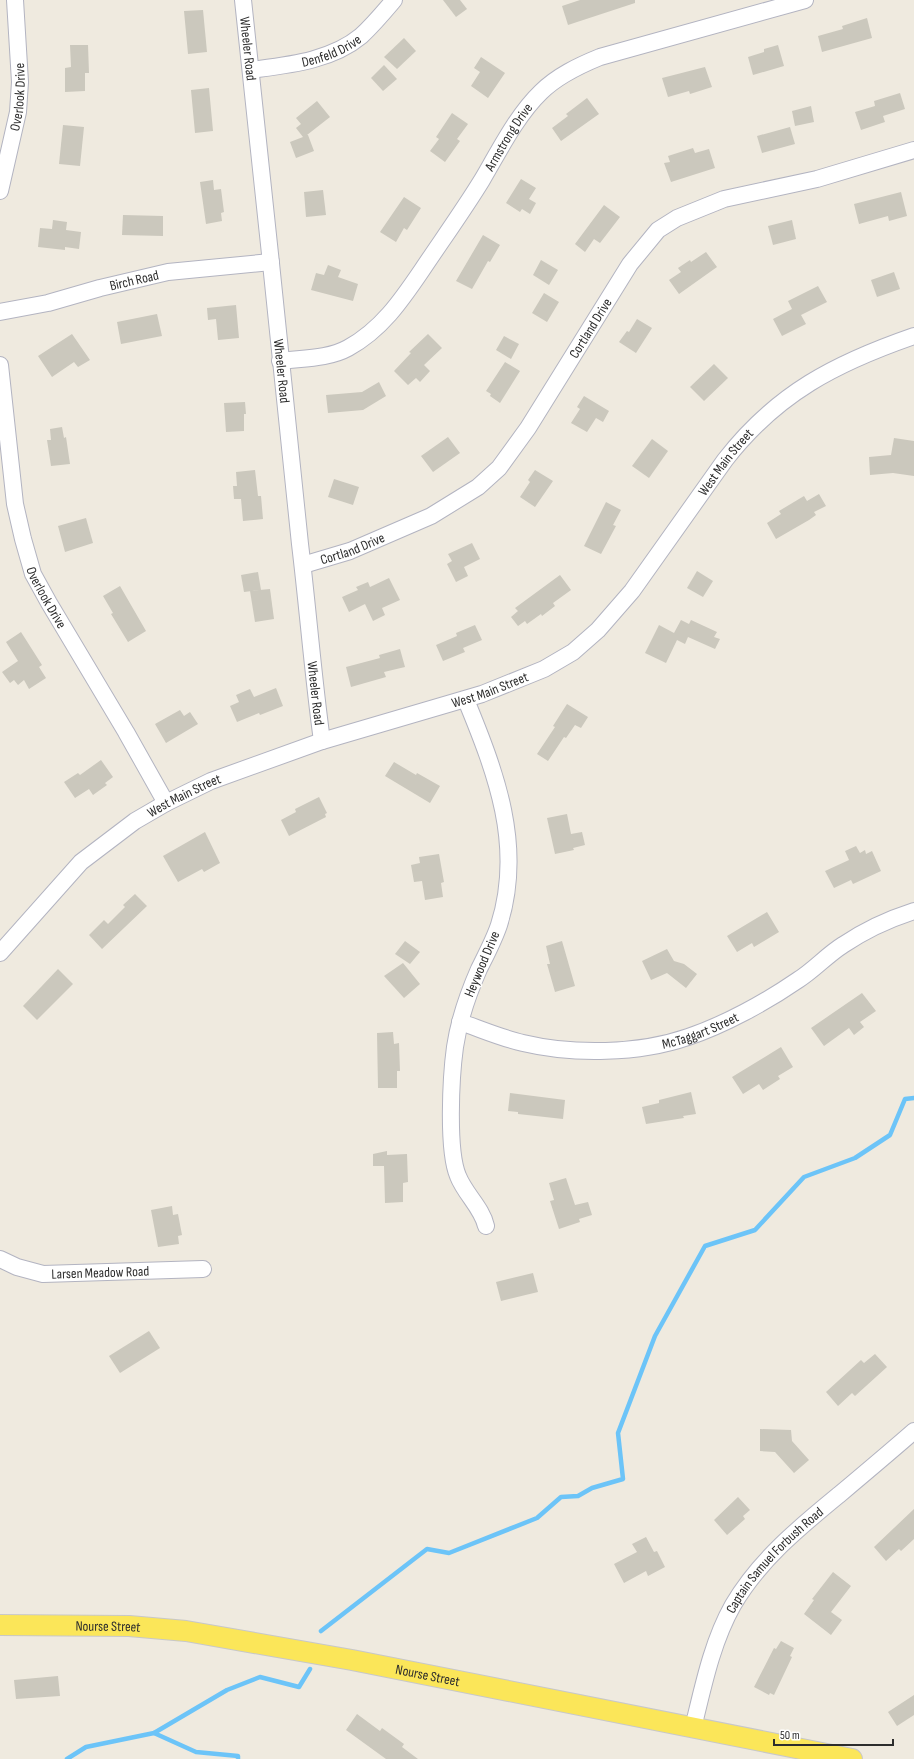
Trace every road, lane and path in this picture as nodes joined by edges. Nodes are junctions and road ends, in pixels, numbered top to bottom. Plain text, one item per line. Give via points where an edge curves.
1 (15, 0) edge
2 (243, 0) edge
3 (394, 0) edge
4 (805, 0) edge
5 (251, 70) junction
6 (914, 150) edge
7 (0, 191) edge
8 (271, 262) junction
9 (0, 312) edge
10 (914, 336) edge
11 (280, 361) junction
12 (0, 365) edge
13 (303, 565) junction
14 (466, 700) junction
15 (322, 741) junction
16 (166, 803) junction
17 (914, 911) edge
18 (0, 953) edge
19 (460, 1022) junction
20 (486, 1226) dead end
21 (0, 1259) edge
22 (203, 1269) dead end
23 (914, 1431) edge
24 (0, 1625) edge
25 (694, 1728) junction
26 (852, 1759) edge

1 - 7 street, Overlook Drive via 20,82 18,112
2 - 5 street, Wheeler Road
3 - 5 street, Denfeld Drive via 359,37 335,52 292,65
4 - 11 street, Armstrong Drive via 600,57 581,64 563,75 540,92 526,110 451,229 386,319 370,334 347,349 328,355
5 - 8 street, Wheeler Road
6 - 13 street, Cortland Drive via 817,179 724,200 677,218 658,230 630,264 528,428 499,468 478,487 431,516 350,551
8 - 9 street, Birch Road via 168,272 48,303
8 - 11 street, Wheeler Road
10 - 14 street, West Main Street via 831,369 772,409 737,444 645,574 598,630 558,662
11 - 13 street, Wheeler Road
12 - 16 street, Overlook Drive via 15,504 33,574
13 - 15 street, Wheeler Road via 312,672
14 - 15 street, West Main Street
14 - 19 street, Heywood Drive via 503,807 509,852 507,885 499,925 476,976
15 - 16 street, West Main Street via 223,776
16 - 18 street, West Main Street via 135,821 81,862
17 - 19 street, McTaggart Street via 877,926 843,945 800,979 753,1007 687,1038 606,1050 551,1048 524,1044
19 - 20 street, Heywood Drive via 453,1074 453,1152 458,1176 469,1197 484,1216
21 - 22 street, Larsen Meadow Road via 43,1274
23 - 25 street, Captain Samuel Forbush Road via 805,1523 748,1582 734,1604 716,1644 703,1685
24 - 25 main road, Nourse Street via 129,1626 186,1631 352,1660
25 - 26 main road, Nourse Street

